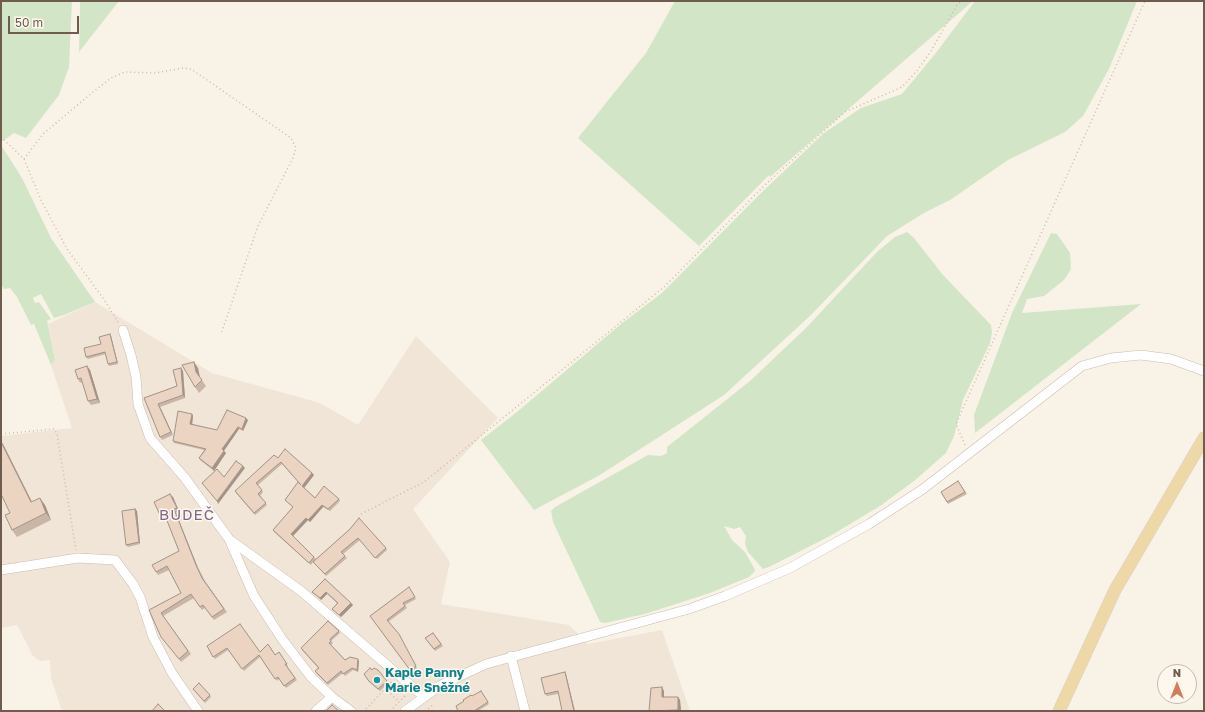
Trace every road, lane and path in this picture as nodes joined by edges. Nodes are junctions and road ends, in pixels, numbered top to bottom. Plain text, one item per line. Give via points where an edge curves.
1 (962, 1) edge
2 (1145, 1) edge
3 (1, 137) edge
4 (24, 158) junction
5 (123, 330) joint
6 (221, 334) dead end
7 (1204, 370) edge
8 (1, 434) edge
9 (1204, 438) edge
10 (969, 454) junction
11 (360, 514) dead end
12 (229, 539) junction
13 (78, 558) junction
14 (1, 570) edge
15 (511, 656) junction
16 (423, 696) junction
17 (332, 697) junction
18 (433, 705) dead end
19 (366, 709) dead end
20 (196, 710) edge
21 (316, 711) edge
22 (351, 711) edge
23 (390, 711) edge
24 (405, 711) edge
25 (425, 711) edge
26 (525, 711) edge
27 (1059, 711) edge

1 - 11 path via 957,5 931,52 902,87 845,112 767,183 652,297 424,482
2 - 10 path via 956,424
3 - 4 path
4 - 5 path via 41,200 67,249
4 - 6 path via 43,134 111,78 125,72 155,73 191,69 291,138 296,148 293,158 258,226
5 - 12 street via 132,355 138,404 150,438 185,478
7 - 10 street via 1171,359 1141,356 1111,358 1082,366
8 - 13 path via 54,429 57,434
9 - 27 main road via 1115,590
10 - 15 street via 894,508 760,582 689,609
12 - 16 street via 301,591
12 - 17 street via 254,596 282,639 311,677
13 - 14 street
13 - 20 street via 115,560 133,584 153,637
15 - 16 street via 462,674
15 - 26 street
16 - 24 street
17 - 21 street
17 - 22 street
18 - 25 path
19 - 23 path via 385,688 400,702

